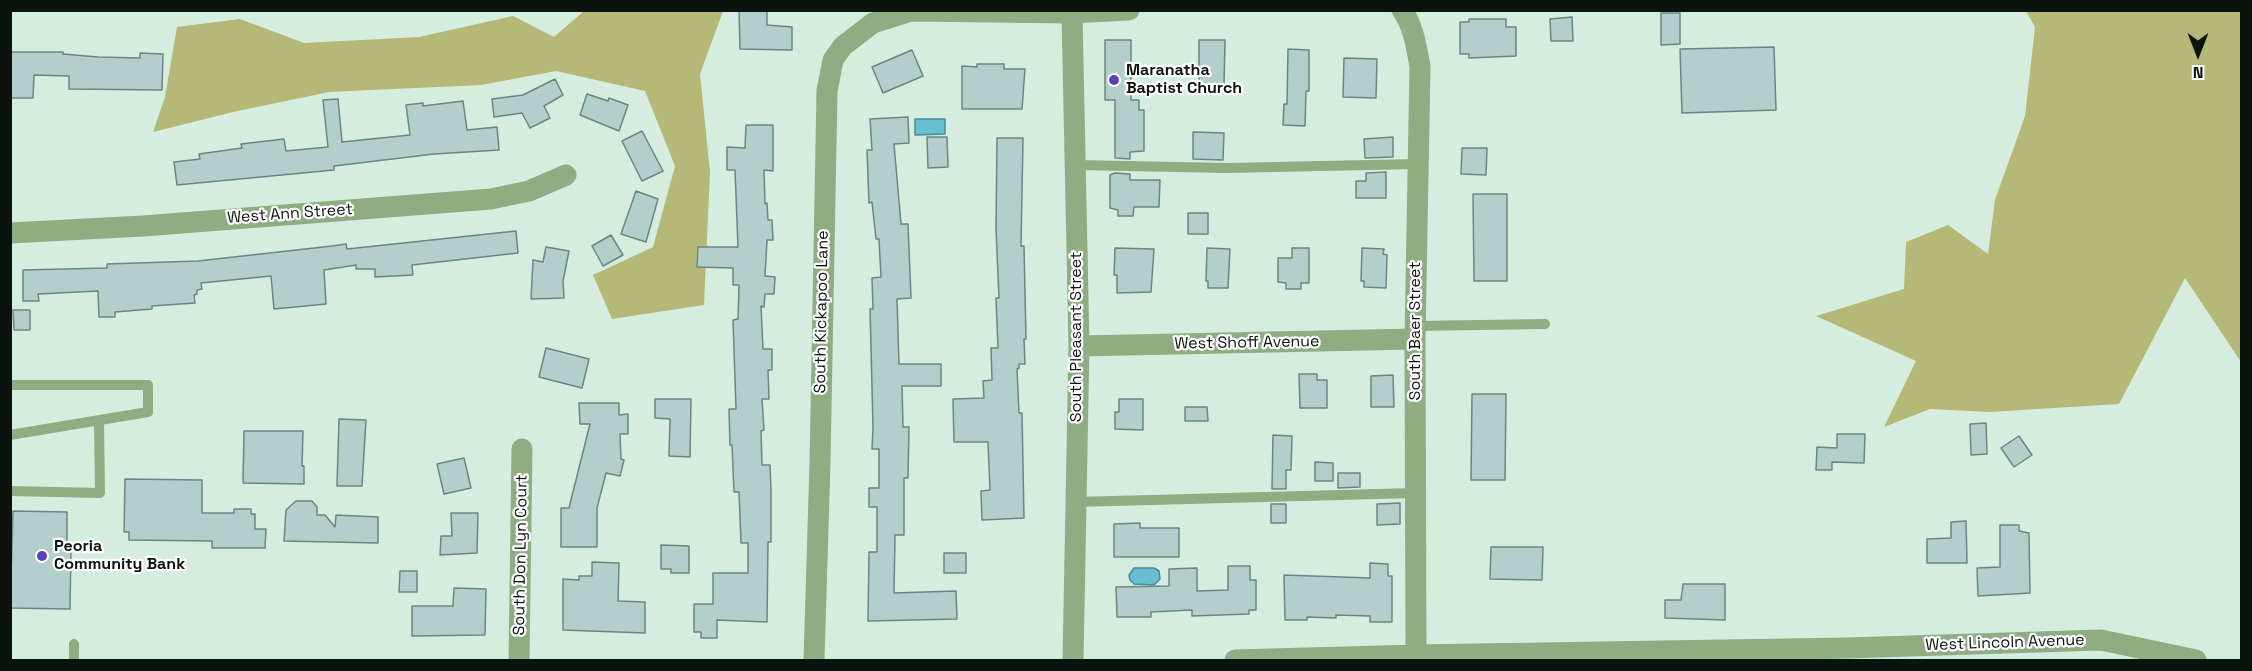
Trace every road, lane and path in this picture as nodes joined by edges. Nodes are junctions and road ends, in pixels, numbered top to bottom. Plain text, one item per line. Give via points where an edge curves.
1 (1129, 10) edge
2 (1402, 10) edge
3 (911, 11) edge
4 (1072, 13) junction
5 (1417, 164) junction
6 (1075, 165) junction
7 (566, 175) dead end
8 (10, 233) edge
9 (1545, 324) dead end
10 (1415, 333) junction
11 (1078, 346) junction
12 (10, 385) edge
13 (99, 421) junction
14 (10, 435) edge
15 (522, 449) dead end
16 (10, 491) edge
17 (1416, 493) junction
18 (1075, 502) junction
19 (74, 644) dead end
20 (1416, 655) junction
21 (74, 660) edge
22 (519, 660) edge
23 (814, 660) edge
24 (1073, 660) edge
25 (1235, 660) edge
26 (2196, 660) edge

1 - 4 street
2 - 5 street, South Baer Street via 1414,34 1420,66
3 - 4 street
3 - 23 street, South Kickapoo Lane via 873,22 843,46 828,76
4 - 6 street, South Pleasant Street
5 - 6 lane via 1227,168
5 - 10 street, South Baer Street
6 - 11 street, South Pleasant Street
7 - 8 street, West Ann Street via 529,191 491,199
9 - 10 lane
10 - 11 street, West Shoff Avenue
10 - 17 street, South Baer Street
11 - 18 street, South Pleasant Street
12 - 13 lane via 148,385 148,412
13 - 14 lane
13 - 16 lane via 100,493
15 - 22 street, South Don Lyn Court
17 - 18 lane
17 - 20 street, South Baer Street
18 - 24 street, South Pleasant Street
19 - 21 lane
20 - 25 street, West Lincoln Avenue
20 - 26 street, West Lincoln Avenue via 2101,640

